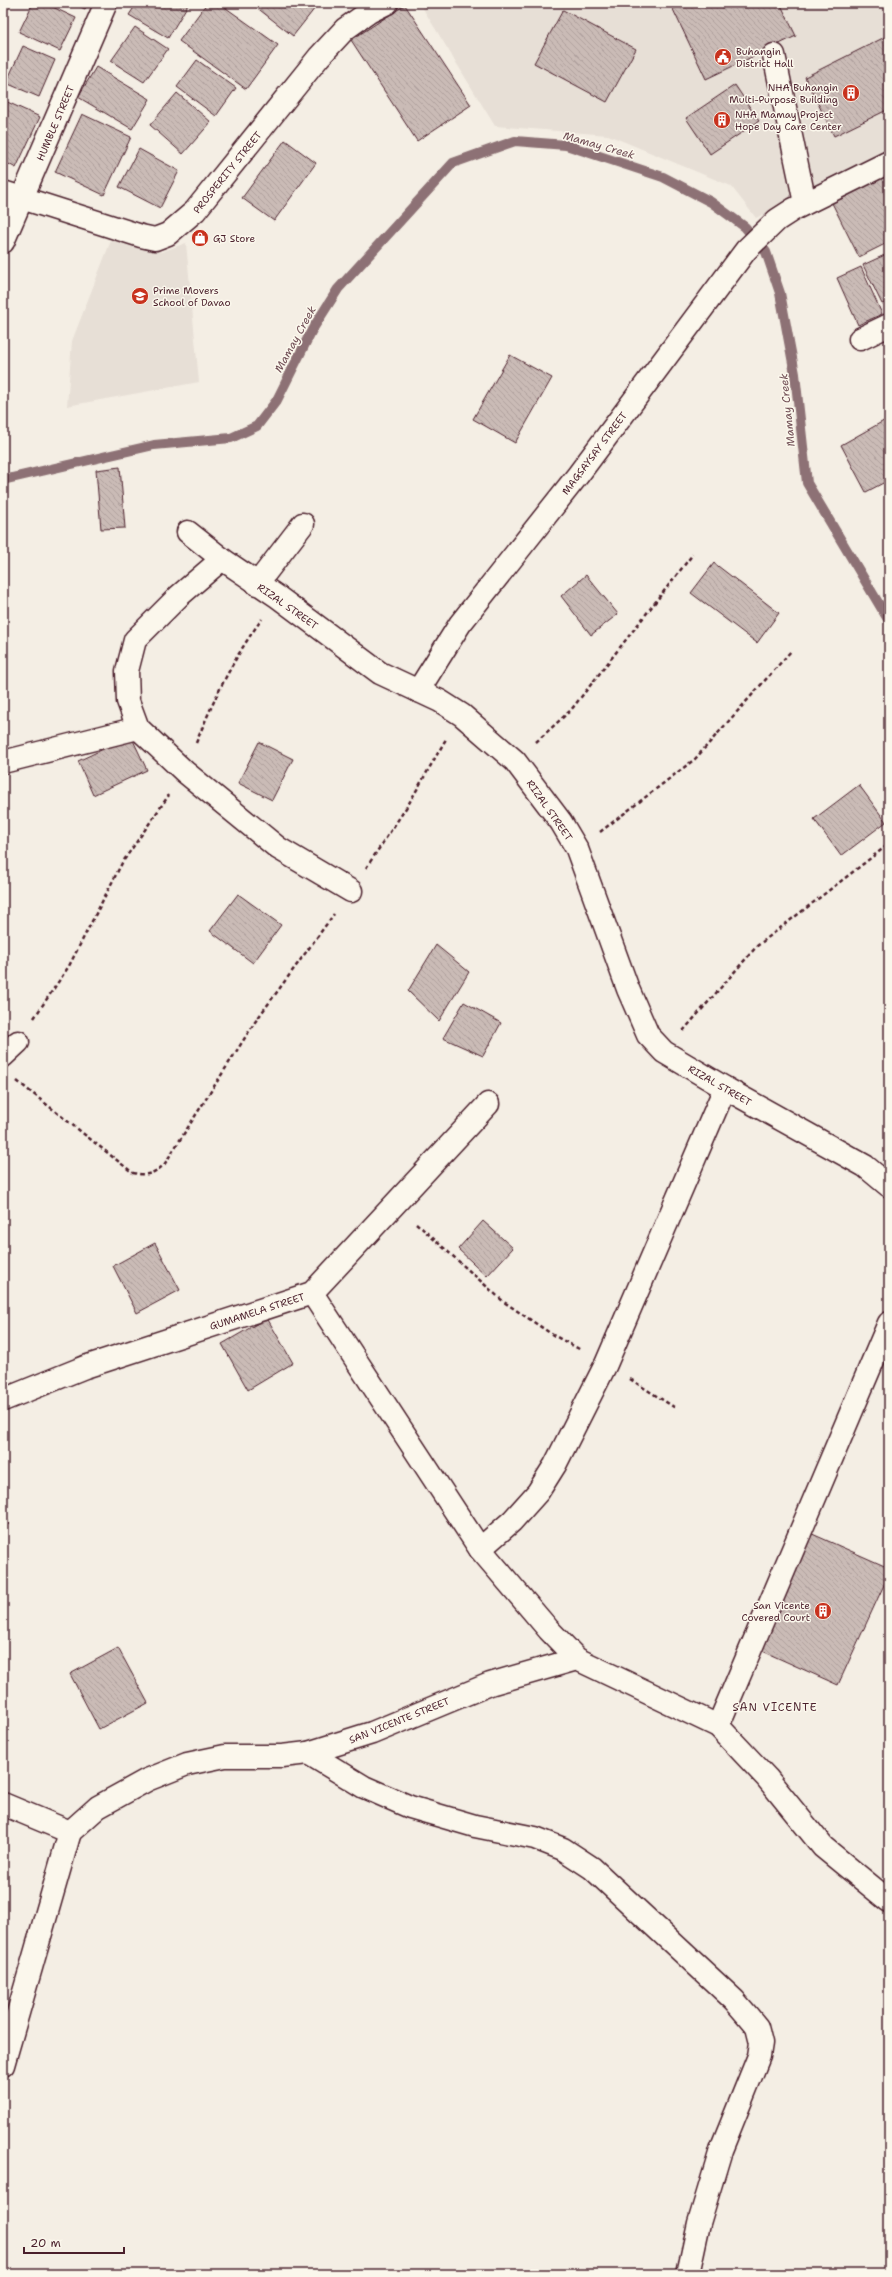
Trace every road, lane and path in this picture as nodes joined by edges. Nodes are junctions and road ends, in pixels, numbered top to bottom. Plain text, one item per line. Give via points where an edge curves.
1 (106, 3) edge
2 (387, 3) edge
3 (774, 56) dead end
4 (889, 162) edge
5 (13, 196) edge
6 (805, 203) junction
7 (3, 242) edge
8 (889, 326) edge
9 (860, 340) dead end
10 (303, 524) dead end
11 (188, 532) dead end
12 (693, 554) dead end
13 (222, 559) junction
14 (257, 584) junction
15 (278, 597) junction
16 (792, 650) dead end
17 (418, 692) junction
18 (462, 715) junction
19 (138, 728) junction
20 (516, 761) junction
21 (3, 762) edge
22 (185, 772) junction
23 (889, 844) edge
24 (577, 849) junction
25 (351, 891) junction
26 (10, 1049) edge
27 (664, 1052) junction
28 (12, 1076) dead end
29 (725, 1088) junction
30 (488, 1104) dead end
31 (889, 1186) edge
32 (395, 1204) junction
33 (312, 1293) junction
34 (889, 1324) edge
35 (606, 1364) junction
36 (3, 1400) edge
37 (677, 1409) dead end
38 (480, 1549) junction
39 (577, 1659) junction
40 (718, 1726) junction
41 (308, 1753) junction
42 (3, 1804) edge
43 (70, 1832) junction
44 (889, 1901) edge
45 (3, 2065) edge
46 (688, 2274) edge

1 - 5 street, HUMBLE STREET
2 - 5 street, PROSPERITY STREET via 345,29 195,211 168,234 155,239 142,236
3 - 6 street
4 - 6 street, MAGSAYSAY STREET
5 - 7 street, HUMBLE STREET
6 - 17 street, MAGSAYSAY STREET via 778,220 746,250 578,475 460,624
8 - 9 street
10 - 14 street
11 - 13 street, RIZAL STREET
12 - 20 path via 572,710
13 - 14 street, RIZAL STREET
13 - 19 street via 136,640 128,671 128,701
14 - 15 street, RIZAL STREET
15 - 17 street, RIZAL STREET via 380,673
15 - 22 path via 246,641 214,698
16 - 24 path via 695,759
17 - 18 street, RIZAL STREET via 440,701
18 - 20 street, RIZAL STREET
18 - 25 path via 433,759 408,806
19 - 21 street
19 - 22 street
20 - 24 street, RIZAL STREET via 561,822
22 - 25 street via 278,848
22 - 26 path via 122,863 69,966
23 - 27 path via 757,946
24 - 27 street, RIZAL STREET via 628,989 648,1035
25 - 28 path via 255,1022 164,1164 154,1173 133,1173
27 - 29 street, RIZAL STREET
29 - 31 street, RIZAL STREET via 865,1166
29 - 35 street
30 - 32 street, GUMAMELA STREET
32 - 33 street, GUMAMELA STREET
32 - 35 path via 504,1302 553,1335
33 - 36 street, GUMAMELA STREET via 85,1367
33 - 38 street
34 - 40 street
35 - 37 path
35 - 38 street via 555,1465 538,1492 512,1521
38 - 39 street
39 - 40 street
39 - 41 street, SAN VICENTE STREET via 490,1684 372,1733
40 - 44 street via 767,1778 823,1847
41 - 43 street, SAN VICENTE STREET via 282,1756 225,1756 187,1764 147,1780 98,1807
41 - 46 street via 364,1787 410,1808 475,1826 535,1838 563,1849 592,1868 635,1906 734,2000 757,2027 761,2043 759,2056 721,2150 699,2223
42 - 43 street
43 - 45 street

